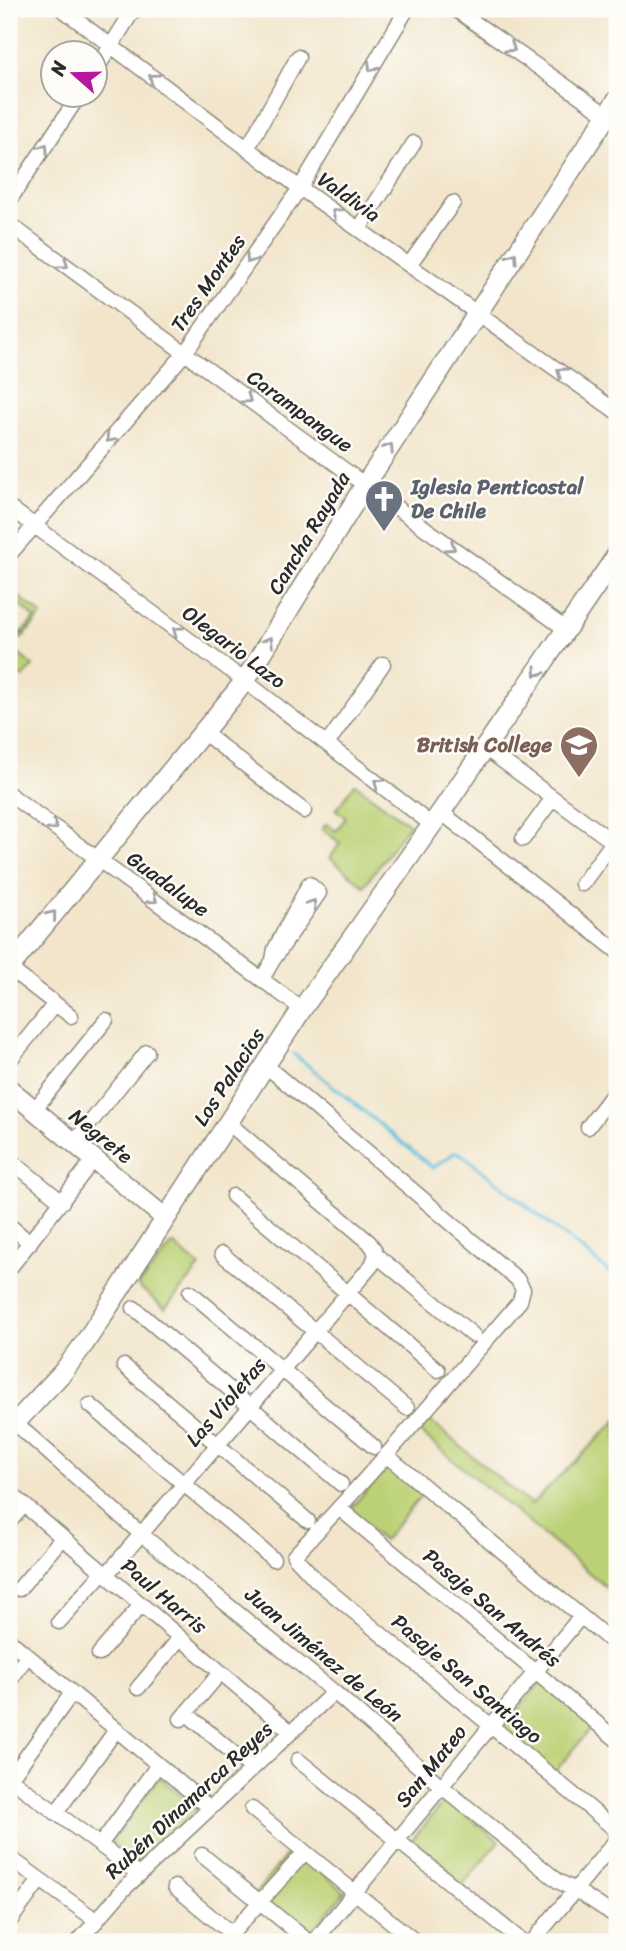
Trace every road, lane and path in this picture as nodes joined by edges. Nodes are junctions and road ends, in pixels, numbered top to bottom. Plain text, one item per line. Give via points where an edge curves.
1 (62, 9) edge
2 (134, 9) edge
3 (407, 9) edge
4 (455, 9) edge
5 (112, 47) junction
6 (108, 53) edge
7 (298, 57) dead end
8 (71, 108) edge
9 (614, 112) edge
10 (414, 143) dead end
11 (247, 149) junction
12 (300, 188) junction
13 (9, 201) edge
14 (453, 203) dead end
15 (9, 224) edge
16 (359, 229) junction
17 (409, 264) junction
18 (477, 312) junction
19 (185, 353) junction
20 (617, 412) edge
21 (365, 485) junction
22 (9, 507) edge
23 (33, 526) junction
24 (9, 555) edge
25 (617, 555) edge
26 (567, 630) junction
27 (383, 664) dead end
28 (245, 681) junction
29 (202, 732) junction
30 (327, 744) junction
31 (485, 748) junction
32 (10, 796) edge
33 (553, 798) junction
34 (304, 811) dead end
35 (437, 818) junction
36 (523, 839) dead end
37 (98, 858) junction
38 (582, 884) dead end
39 (617, 951) edge
40 (273, 960) junction
41 (9, 968) edge
42 (262, 979) junction
43 (55, 1004) junction
44 (302, 1009) junction
45 (71, 1016) dead end
46 (106, 1020) dead end
47 (147, 1052) dead end
48 (9, 1062) edge
49 (265, 1065) junction
50 (9, 1089) edge
51 (617, 1089) edge
52 (34, 1110) junction
53 (227, 1122) junction
54 (588, 1127) dead end
55 (74, 1143) junction
56 (9, 1159) edge
57 (94, 1159) junction
58 (233, 1196) dead end
59 (62, 1202) junction
60 (165, 1218) junction
61 (9, 1225) edge
62 (30, 1243) junction
63 (222, 1254) dead end
64 (376, 1255) junction
65 (9, 1269) edge
66 (190, 1292) dead end
67 (347, 1294) junction
68 (134, 1308) dead end
69 (315, 1331) junction
70 (473, 1335) dead end
71 (124, 1366) dead end
72 (282, 1369) junction
73 (438, 1370) dead end
74 (90, 1405) dead end
75 (250, 1407) junction
76 (407, 1408) dead end
77 (11, 1423) edge
78 (217, 1445) junction
79 (380, 1451) junction
80 (184, 1484) junction
81 (341, 1485) dead end
82 (9, 1492) edge
83 (24, 1505) junction
84 (339, 1508) junction
85 (307, 1521) dead end
86 (9, 1522) edge
87 (141, 1534) junction
88 (62, 1538) junction
89 (272, 1559) dead end
90 (104, 1573) junction
91 (19, 1589) dead end
92 (141, 1605) junction
93 (580, 1616) junction
94 (59, 1622) dead end
95 (180, 1637) junction
96 (9, 1640) edge
97 (617, 1646) edge
98 (99, 1654) dead end
99 (27, 1656) junction
100 (535, 1671) junction
101 (221, 1672) junction
102 (9, 1682) edge
103 (138, 1688) dead end
104 (334, 1692) junction
105 (72, 1693) junction
106 (491, 1726) junction
107 (116, 1730) junction
108 (291, 1732) junction
109 (617, 1740) edge
110 (298, 1760) dead end
111 (158, 1765) junction
112 (252, 1769) junction
113 (9, 1779) edge
114 (441, 1786) junction
115 (210, 1808) junction
116 (252, 1809) dead end
117 (56, 1813) junction
118 (617, 1831) edge
119 (617, 1839) edge
120 (397, 1840) junction
121 (100, 1845) junction
122 (305, 1852) junction
123 (202, 1855) dead end
124 (9, 1857) edge
125 (139, 1874) junction
126 (40, 1880) junction
127 (175, 1887) dead end
128 (576, 1891) junction
129 (355, 1892) junction
130 (261, 1903) junction
131 (617, 1917) edge
132 (97, 1921) junction
133 (9, 1922) edge
134 (228, 1938) edge
135 (78, 1942) edge
136 (311, 1942) edge
137 (416, 1942) edge
138 (531, 1942) edge

1 - 5 street, Valdivia
2 - 5 street
3 -> 12 street, Tres Montes
4 -> 9 street
5 - 6 street
11 -> 5 street, Valdivia
7 - 11 street
13 -> 8 street
18 -> 9 main road, Cancha Rayada
10 - 16 street
11 - 12 street, Valdivia
16 -> 12 street, Valdivia
12 -> 19 street, Tres Montes
14 - 17 street
15 -> 19 street, Carampangue
16 - 17 street, Valdivia
17 - 18 street, Valdivia
20 -> 18 street, Valdivia
21 -> 18 main road, Cancha Rayada
19 -> 21 street, Carampangue
19 -> 23 street, Tres Montes
21 -> 26 street, Carampangue
28 -> 21 main road, Cancha Rayada
22 - 23 street, Olegario Lazo
23 - 24 street, Tres Montes
28 -> 23 street, Olegario Lazo
25 - 26 main road, Los Palacios
26 -> 31 main road, Los Palacios
27 - 30 street
28 - 29 main road, Cancha Rayada
28 - 30 street, Olegario Lazo
29 - 34 street
29 - 37 main road, Cancha Rayada
35 -> 30 street, Olegario Lazo
31 - 33 street
31 - 35 main road, Los Palacios
32 -> 37 street, Guadalupe
33 - 36 street
33 - 38 street via 613,842
35 - 39 street, Olegario Lazo
35 - 44 main road, Los Palacios
41 -> 37 main road, Cancha Rayada
37 -> 42 street, Guadalupe
40 -> 40 street via 319,893 309,884 275,949
40 - 42 street
41 - 43 street
42 - 44 street, Guadalupe
43 - 45 street
43 - 48 street
44 - 49 main road, Los Palacios
46 - 52 street
47 - 55 street
49 - 53 main road, Los Palacios
49 - 79 street via 517,1279 523,1289 520,1301
50 - 52 main road, Negrete
51 - 54 street
52 - 55 main road, Negrete
53 - 60 main road, Los Palacios
53 - 64 street via 369,1242
55 - 57 main road, Negrete
56 - 59 street
57 - 59 street
57 - 60 main road, Negrete
58 - 67 street
59 - 62 street
60 - 77 main road, Los Palacios via 63,1372
61 - 62 street
62 - 65 street
63 - 69 street
64 - 67 street, Las Violetas
64 - 70 street
66 - 72 street
67 - 69 street, Las Violetas
67 - 73 street
68 - 75 street
69 - 72 street, Las Violetas
69 - 76 street
71 - 78 street
72 - 75 street, Las Violetas
72 - 79 street
74 - 80 street
75 - 78 street, Las Violetas
75 - 81 street
77 - 87 street, Juan Jiménez de León
78 - 80 street, Las Violetas
78 - 85 street
79 - 84 street
79 - 93 street
80 - 87 street, Las Violetas
80 - 89 street
82 - 83 street, Paul Harris
83 - 86 street
83 - 88 street, Paul Harris
84 - 100 street, Pasaje San Andrés
84 - 106 street, Pasaje San Santiago via 294,1556 316,1580
87 - 90 street, Las Violetas
87 - 104 street, Juan Jiménez de León
88 - 90 street, Paul Harris
88 - 91 street
90 - 92 street, Paul Harris
90 - 94 street, Las Violetas
92 - 95 street, Paul Harris
92 - 98 street
93 - 97 street
93 - 100 street, San Mateo
95 - 101 street, Paul Harris
95 - 103 street
96 - 99 street
99 - 102 street
99 - 105 street
100 - 106 street, San Mateo
100 - 109 street, Pasaje San Andrés
101 - 108 street, Paul Harris
101 - 112 street via 183,1716
104 - 108 street, Rubén Dinamarca Reyes
104 - 114 street, Juan Jiménez de León
105 - 107 street
105 - 113 street
106 - 114 street, San Mateo
106 - 118 street, Pasaje San Santiago
107 - 111 street
107 - 117 street
108 - 112 street, Rubén Dinamarca Reyes
110 - 120 street
111 - 115 street
111 - 121 street
112 - 115 street, Rubén Dinamarca Reyes
113 - 117 street
114 - 120 street, San Mateo
114 - 128 street, Juan Jiménez de León
115 - 125 street, Rubén Dinamarca Reyes
116 - 122 street
117 - 121 street
119 - 128 street
120 - 129 street, San Mateo
120 - 138 street
121 - 125 street
122 - 129 street
122 - 130 street
123 - 130 street
124 - 126 street
125 - 132 street, Rubén Dinamarca Reyes
126 - 132 street
126 - 133 street
127 - 134 street
128 - 131 street, Juan Jiménez de León
128 - 138 street
129 - 136 street, San Mateo
129 - 137 street
130 - 134 street
130 - 136 street
132 - 135 street, Rubén Dinamarca Reyes

